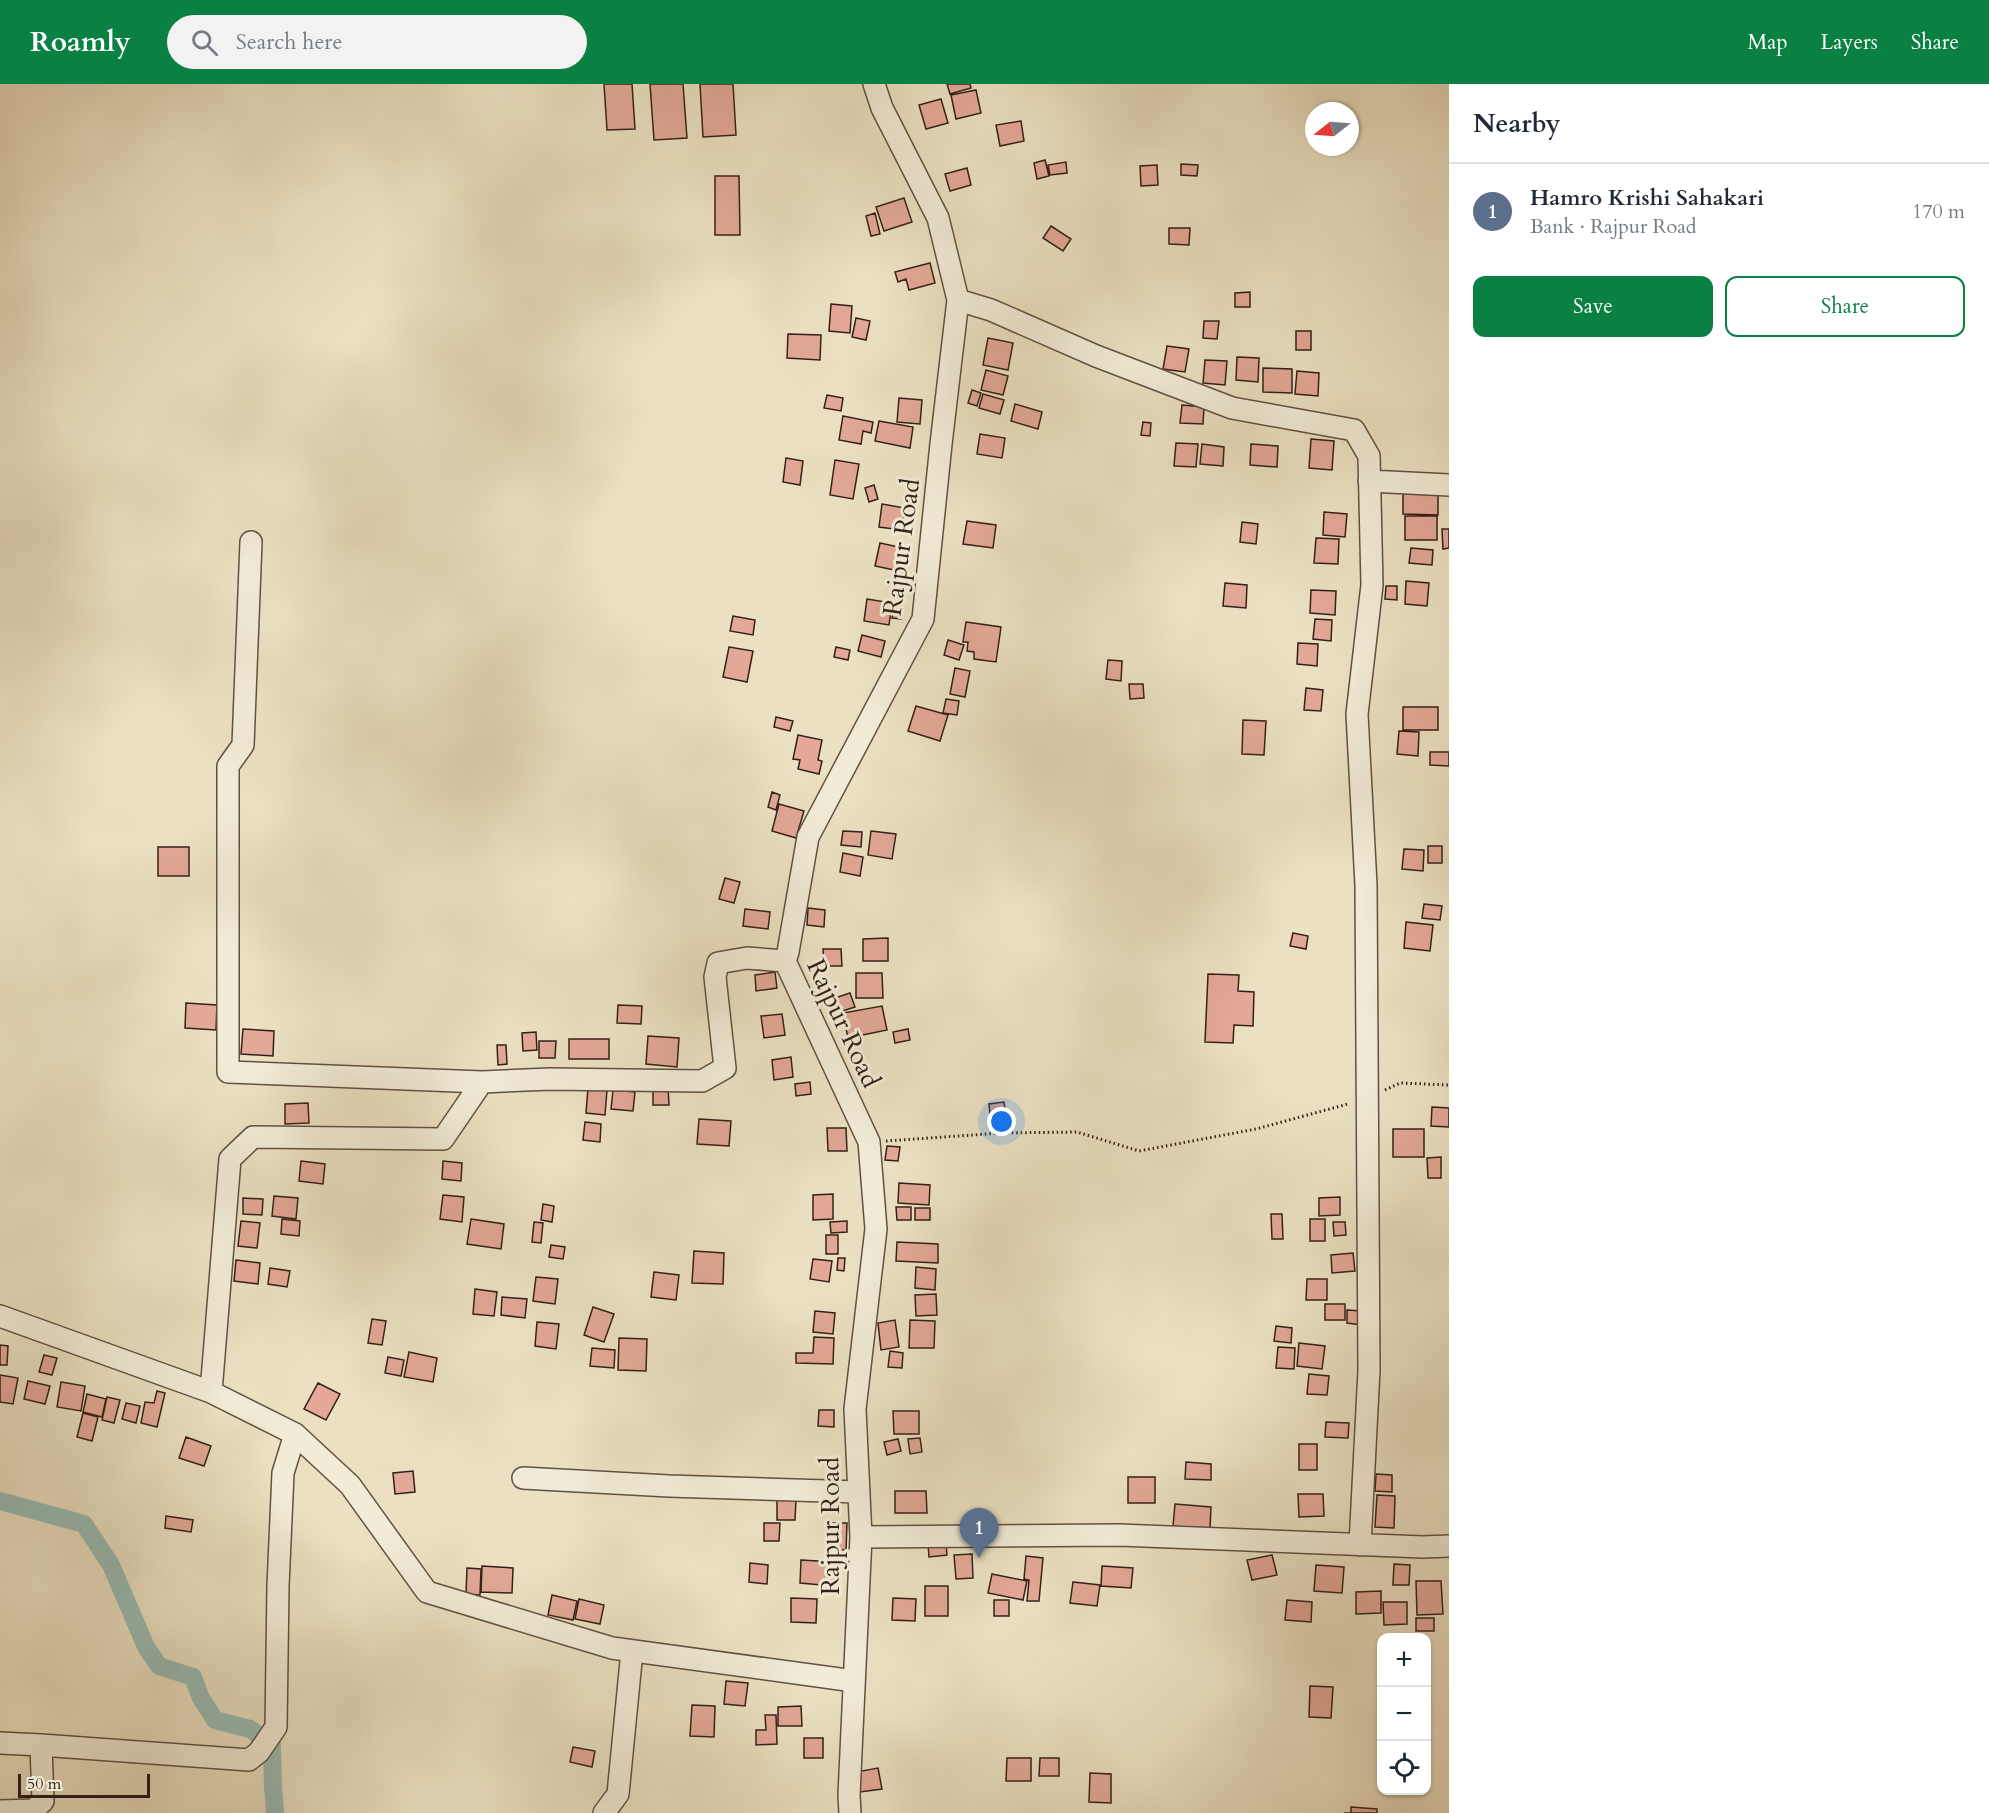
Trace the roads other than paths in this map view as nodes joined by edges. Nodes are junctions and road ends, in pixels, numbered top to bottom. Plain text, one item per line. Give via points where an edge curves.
1 (874, 84) edge
2 (958, 300) junction
3 (1370, 481) junction
4 (1449, 485) edge
5 (252, 542) dead end
6 (785, 961) junction
7 (482, 1082) junction
8 (0, 1316) edge
9 (212, 1392) junction
10 (295, 1434) junction
11 (524, 1478) dead end
12 (859, 1492) junction
13 (861, 1537) junction
14 (1360, 1545) junction
15 (1449, 1546) edge
16 (632, 1651) junction
17 (854, 1681) junction
18 (0, 1743) edge
19 (41, 1745) junction
20 (0, 1810) edge
21 (604, 1813) edge
22 (850, 1813) edge

1 - 2 street, Rajpur Road via 882,108 938,218
2 - 3 street via 1232,408 1354,430 1369,456
2 - 6 street, Rajpur Road via 923,619 808,837
3 - 4 street
3 - 14 street via 1372,585 1357,714 1366,885 1369,1370
5 - 7 street via 243,745 228,766 228,1072
6 - 7 street via 747,958 718,963 715,977 725,1068 702,1082
6 - 12 street, Rajpur Road via 869,1142 876,1230 855,1409
7 - 9 street via 443,1139 254,1137 230,1159
8 - 9 street
9 - 10 street
10 - 16 street via 350,1485 427,1592
10 - 19 street via 283,1473 276,1727 259,1752 249,1760
11 - 12 street
12 - 13 street, Rajpur Road
13 - 14 street via 1119,1535
13 - 17 street, Rajpur Road
14 - 15 street
16 - 17 street
16 - 21 street via 618,1794
17 - 22 street, Rajpur Road
18 - 19 street
19 - 20 street via 43,1801 34,1810

